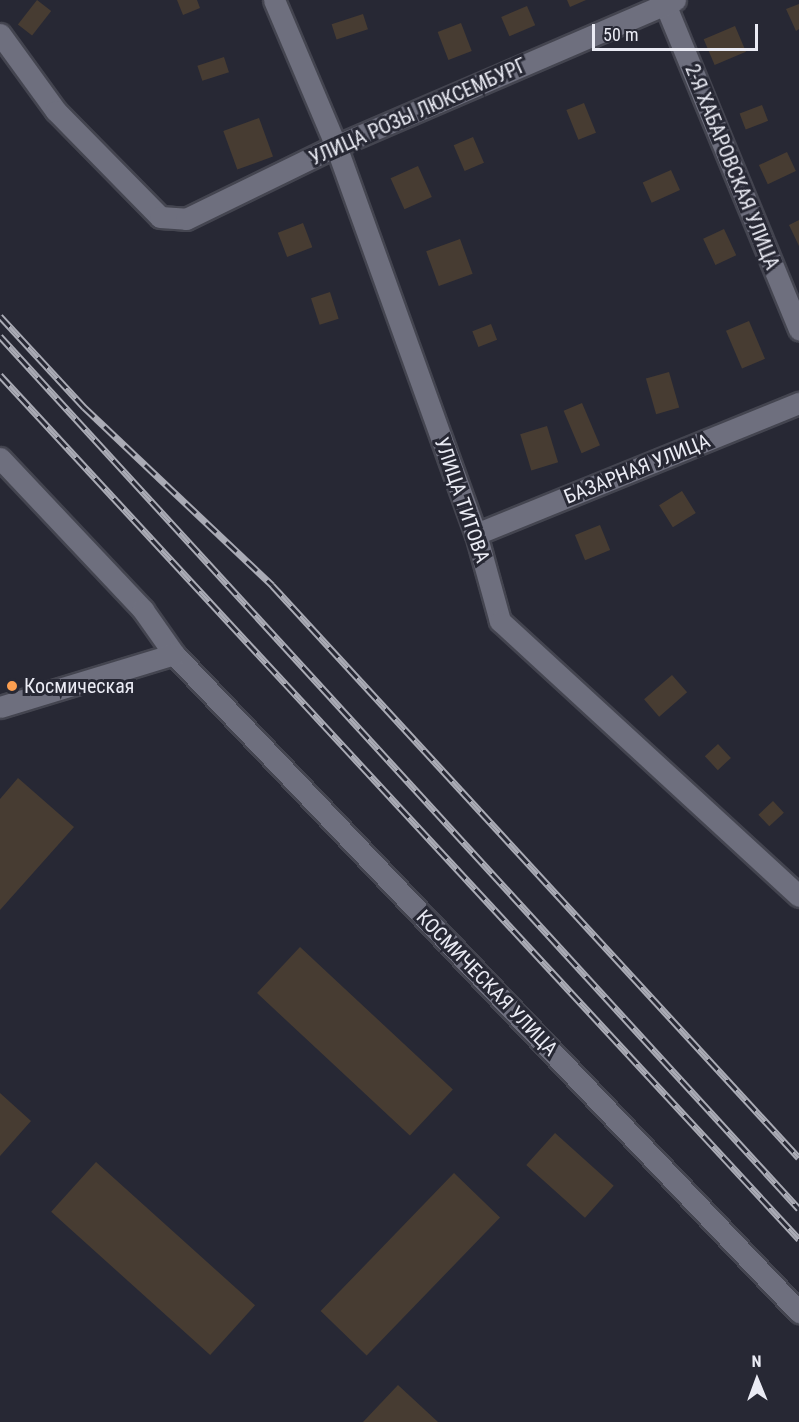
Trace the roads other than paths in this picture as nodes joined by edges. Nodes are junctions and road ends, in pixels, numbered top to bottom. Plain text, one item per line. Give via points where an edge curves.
1 (274, 0) edge
2 (670, 2) edge
3 (0, 34) edge
4 (336, 146) junction
5 (799, 329) edge
6 (799, 403) edge
7 (0, 458) edge
8 (476, 534) junction
9 (174, 654) junction
10 (0, 707) edge
11 (796, 887) edge
12 (799, 1312) edge

1 - 4 street, УЛИЦА ТИТОВА
2 - 4 street, УЛИЦА РОЗЫ ЛЮКСЕМБУРГ
2 - 5 street, 2-Я ХАБАРОВСКАЯ УЛИЦА
3 - 4 street, УЛИЦА РОЗЫ ЛЮКСЕМБУРГ via 56,111 160,217 186,219
4 - 8 street, УЛИЦА ТИТОВА
6 - 8 street, БАЗАРНАЯ УЛИЦА
7 - 9 street, КОСМИЧЕСКАЯ УЛИЦА via 143,610
8 - 11 street, УЛИЦА ТИТОВА via 500,621
9 - 10 street
9 - 12 street, КОСМИЧЕСКАЯ УЛИЦА

